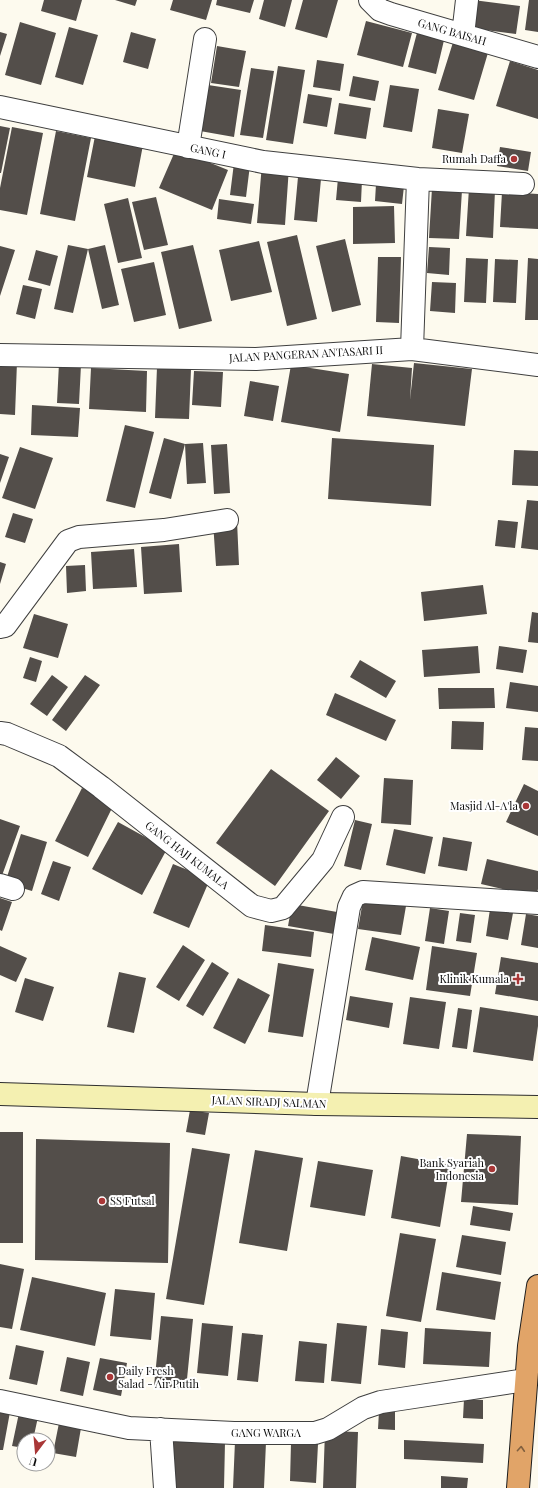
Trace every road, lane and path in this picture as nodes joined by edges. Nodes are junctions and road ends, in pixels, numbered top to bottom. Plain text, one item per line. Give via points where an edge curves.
1 (370, 0) edge
2 (467, 0) edge
3 (463, 35) junction
4 (205, 39) dead end
5 (538, 58) edge
6 (0, 107) edge
7 (188, 147) junction
8 (418, 179) junction
9 (523, 184) dead end
10 (412, 348) junction
11 (0, 355) edge
12 (538, 365) edge
13 (227, 520) dead end
14 (0, 627) edge
15 (0, 733) edge
16 (343, 817) dead end
17 (538, 903) edge
18 (0, 1094) edge
19 (317, 1104) junction
20 (538, 1107) edge
21 (538, 1286) edge
22 (526, 1380) junction
23 (0, 1401) edge
24 (161, 1429) junction
25 (166, 1488) edge
26 (518, 1488) edge

1 - 3 street, GANG BAISAH via 386,12
2 - 3 street
3 - 5 street, GANG BAISAH
4 - 7 street
6 - 7 street, GANG I
7 - 8 street, GANG I via 263,162
8 - 9 street, GANG I
8 - 10 street
10 - 11 street, JALAN PANGERAN ANTASARI II via 256,359
10 - 12 street, JALAN PANGERAN ANTASARI II
13 - 14 street via 164,530 79,537 68,541 5,626
15 - 16 street, GANG HAJI KUMALA via 59,756 252,906 258,908 271,911 283,908 323,860
17 - 19 street via 363,892 354,896 348,907
18 - 19 street, JALAN SIRADJ SALMAN
19 - 20 street, JALAN SIRADJ SALMAN
21 - 22 highway
22 - 24 street, GANG WARGA via 381,1402 363,1408 328,1429 315,1433 234,1433
26 -> 22 highway
23 - 24 street, GANG WARGA via 129,1428
24 - 25 street

